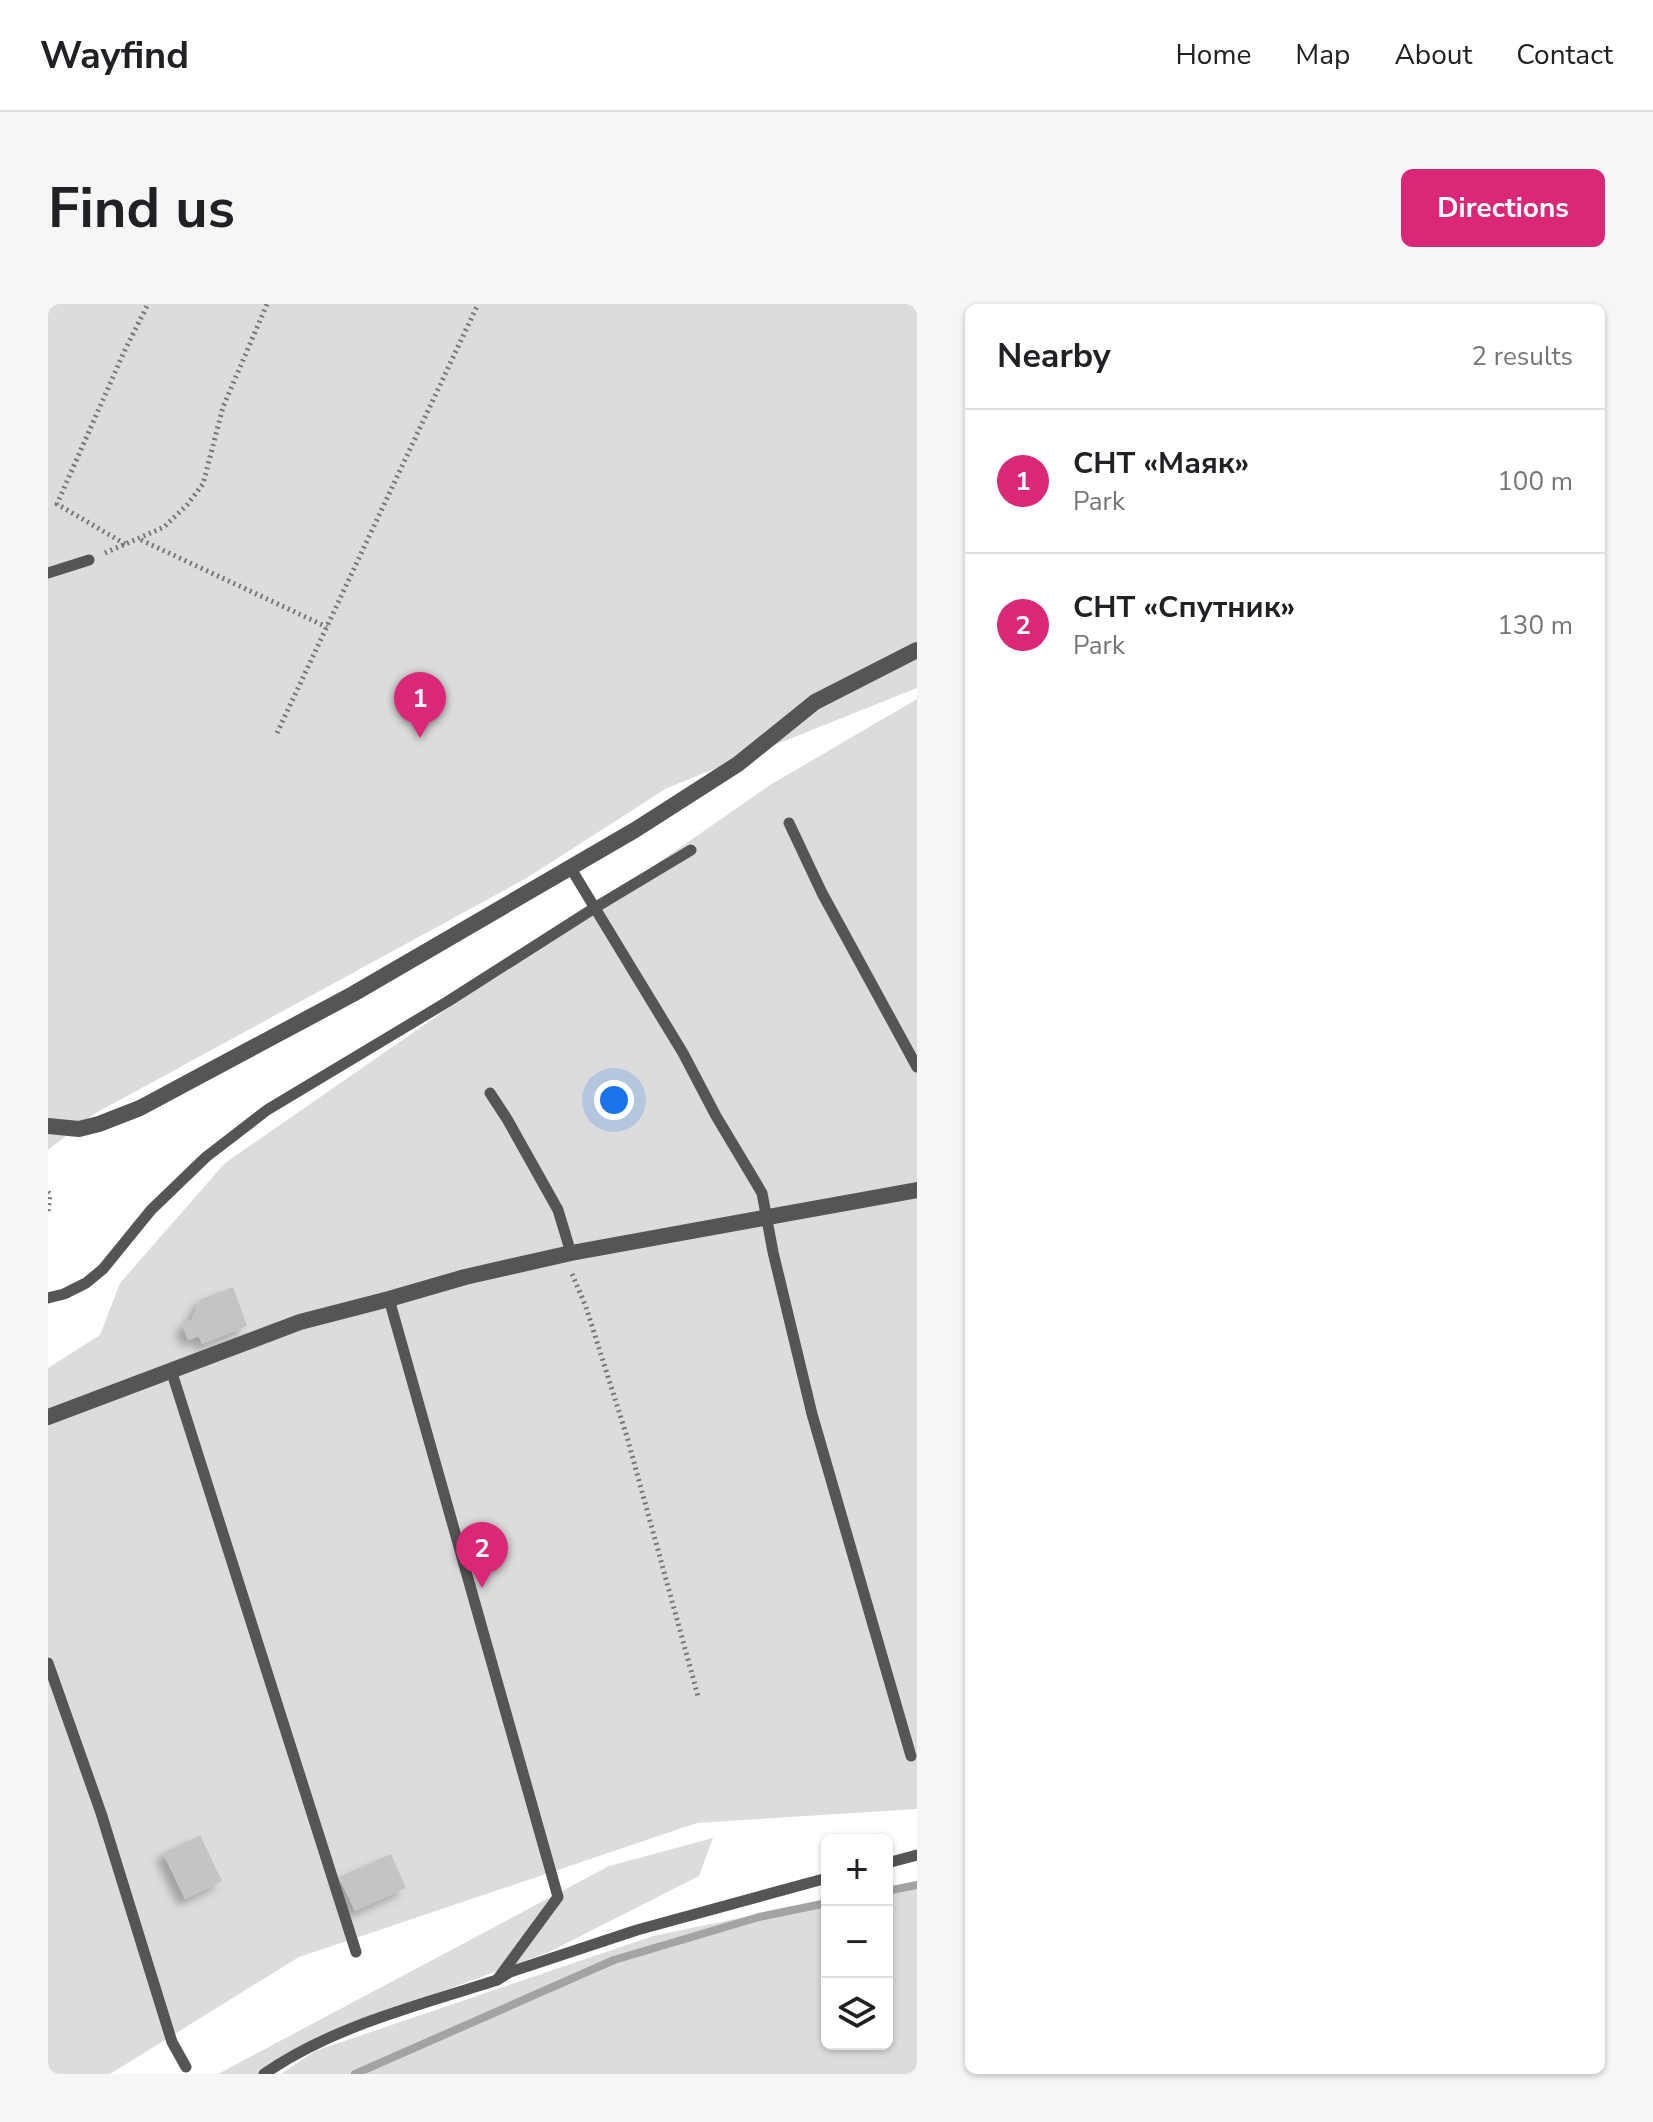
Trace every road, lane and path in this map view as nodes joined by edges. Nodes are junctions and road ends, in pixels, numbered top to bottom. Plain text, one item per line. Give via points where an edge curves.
1 (148, 304) edge
2 (267, 304) edge
3 (478, 304) edge
4 (140, 539) junction
5 (126, 545) junction
6 (89, 560) joint
7 (48, 573) edge
8 (327, 627) junction
9 (917, 650) edge
10 (277, 733) dead end
11 (789, 823) dead end
12 (691, 850) dead end
13 (570, 867) junction
14 (596, 907) junction
15 (917, 1067) edge
16 (490, 1093) dead end
17 (48, 1126) edge
18 (917, 1190) edge
19 (48, 1192) edge
20 (48, 1212) edge
21 (768, 1217) junction
22 (568, 1254) junction
23 (48, 1298) edge
24 (389, 1299) junction
25 (171, 1370) junction
26 (48, 1417) edge
27 (48, 1663) edge
28 (698, 1696) dead end
29 (911, 1756) dead end
30 (917, 1855) edge
31 (893, 1861) edge
32 (821, 1880) edge
33 (356, 1952) dead end
34 (497, 1980) junction
35 (186, 2067) dead end
36 (264, 2074) edge

1 - 5 path via 57,504
2 - 4 path via 223,407 203,484 164,527
3 - 8 path
4 - 5 path
4 - 8 path
5 - 6 path
6 - 7 lane
8 - 10 path
9 - 13 street via 815,702 738,764
11 - 15 lane
12 - 14 lane
13 - 14 lane
13 - 17 street via 353,994 140,1108 79,1129
14 - 21 lane via 762,1193
14 - 23 lane via 267,1110 206,1157 151,1210 103,1269 86,1283
16 - 22 lane via 558,1210
18 - 21 street
19 - 20 path
21 - 22 street
21 - 29 lane via 812,1414
22 - 24 street
22 - 28 path via 627,1437
24 - 25 street via 300,1322
24 - 34 lane via 558,1897
25 - 26 street
25 - 33 lane
27 - 35 lane via 172,2042
30 - 31 lane
32 - 34 lane via 637,1930
34 - 36 lane via 367,2022 316,2043

